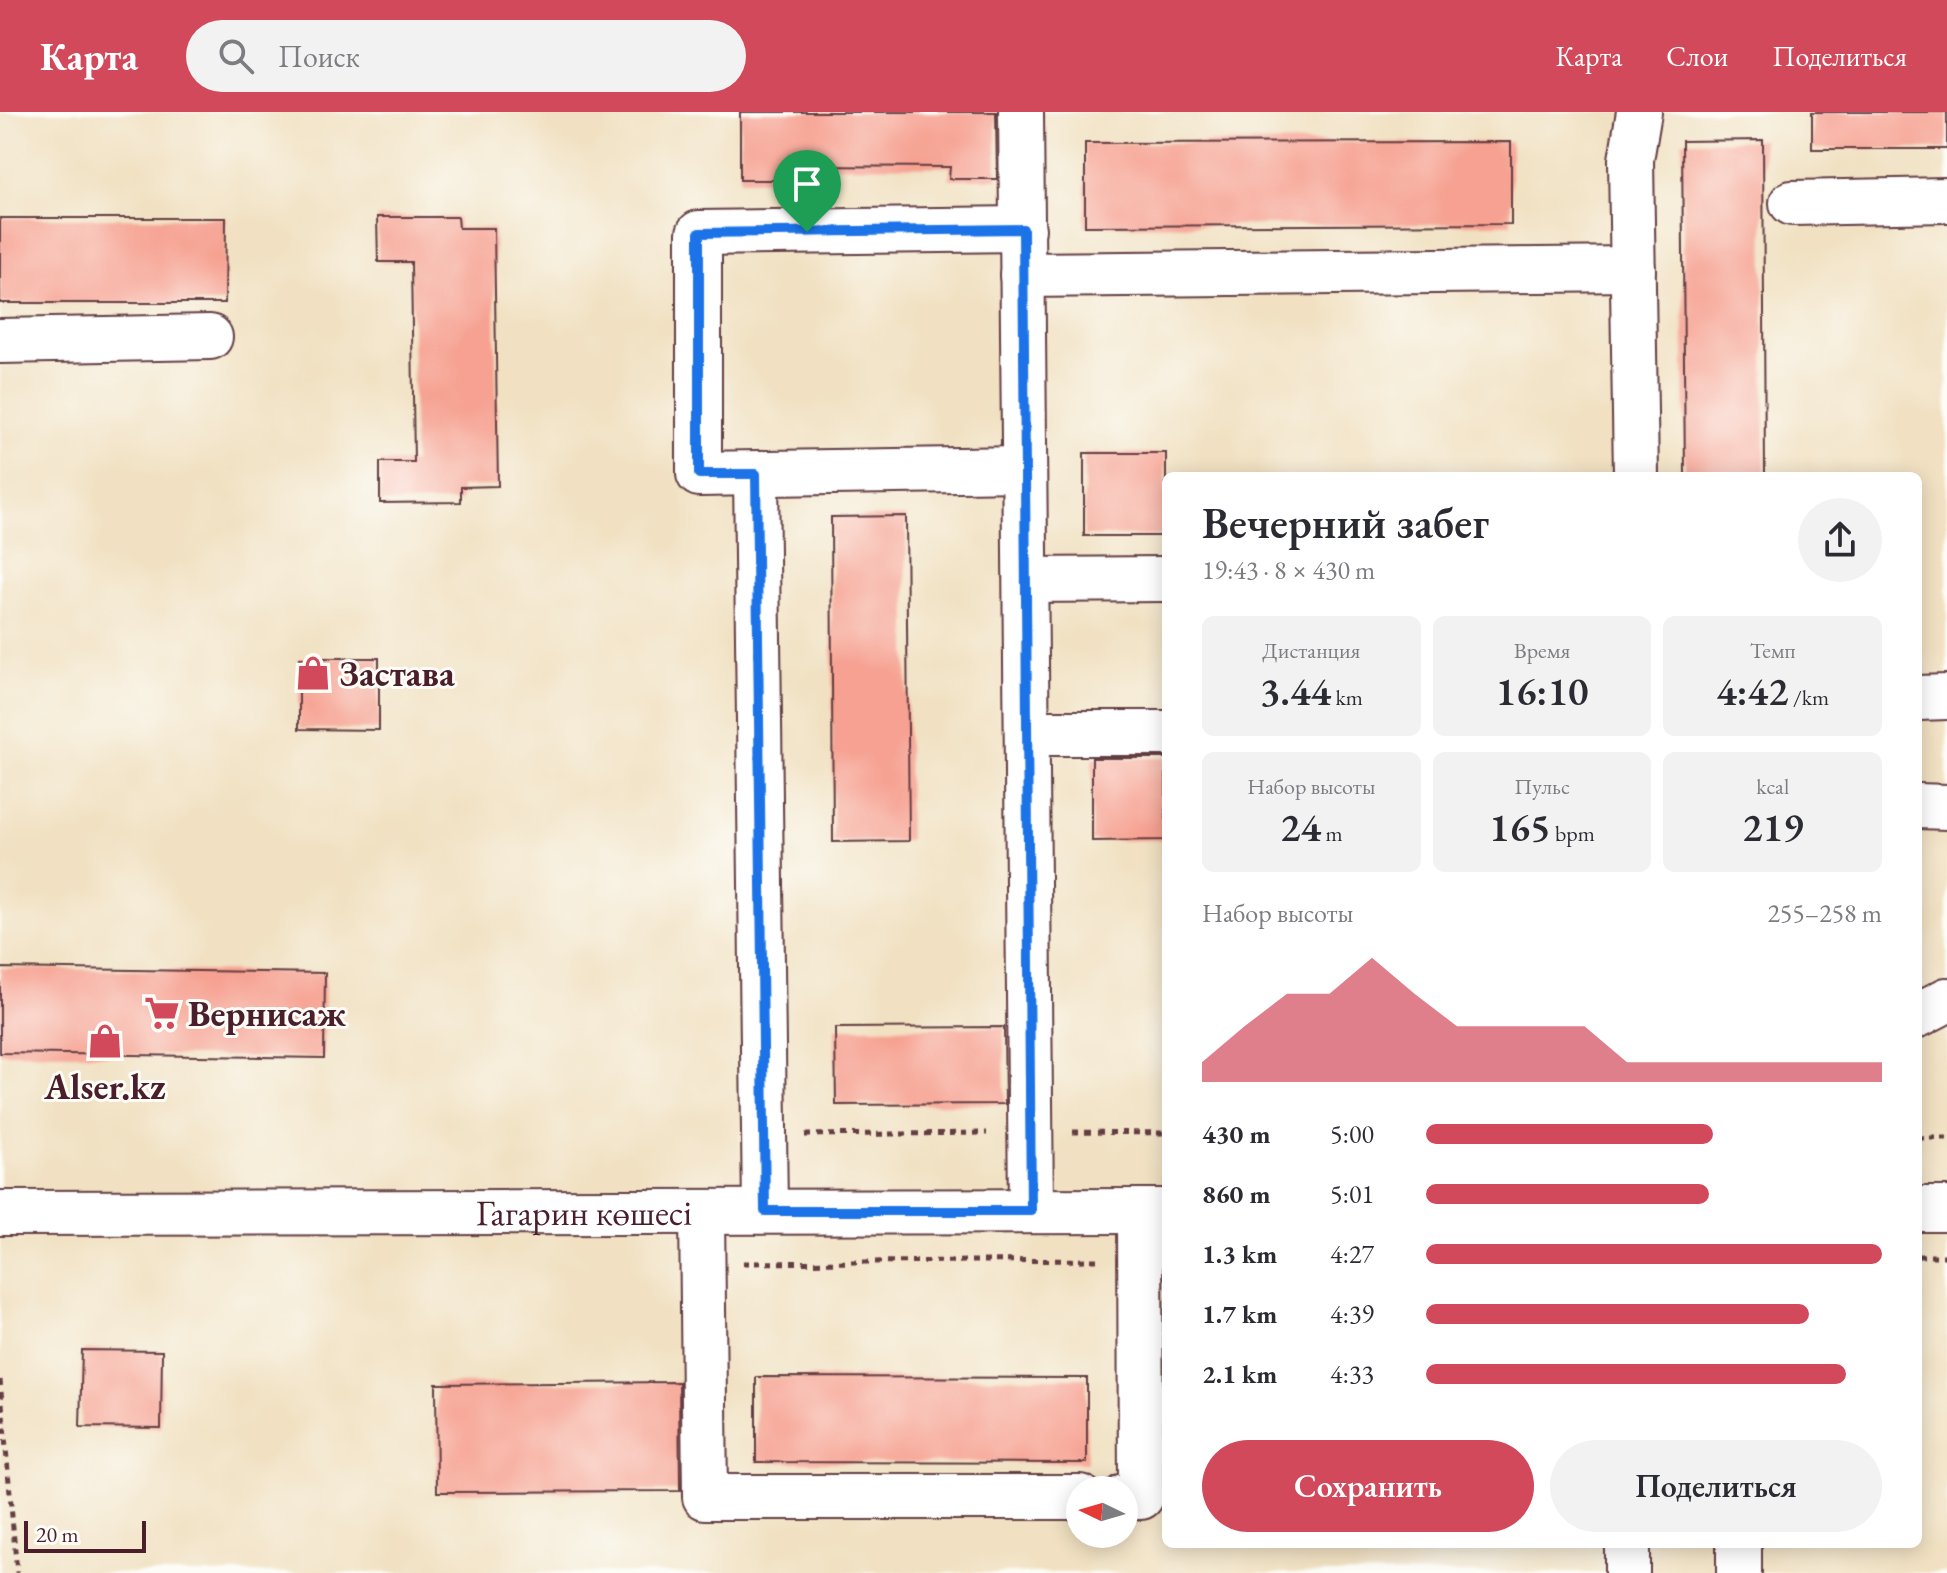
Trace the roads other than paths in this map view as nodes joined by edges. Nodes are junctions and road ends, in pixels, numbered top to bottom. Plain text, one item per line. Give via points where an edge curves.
1 (1021, 112) edge
2 (1639, 112) edge
3 (1947, 200) edge
4 (1792, 203) dead end
5 (1023, 229) junction
6 (1633, 269) junction
7 (1022, 275) junction
8 (210, 337) dead end
9 (0, 341) edge
10 (1022, 469) junction
11 (1636, 472) edge
12 (756, 474) junction
13 (1162, 579) edge
14 (1026, 580) junction
15 (1947, 697) edge
16 (1922, 698) edge
17 (1028, 733) junction
18 (1162, 733) edge
19 (1922, 806) edge
20 (1947, 807) edge
21 (1947, 1000) edge
22 (1922, 1013) edge
23 (1922, 1209) edge
24 (1947, 1209) edge
25 (765, 1211) junction
26 (1031, 1211) junction
27 (1153, 1211) edge
28 (702, 1212) junction
29 (0, 1213) edge
30 (1066, 1497) edge
31 (1138, 1497) edge
32 (1627, 1548) edge
33 (1739, 1548) edge
34 (1627, 1573) edge
35 (1739, 1573) edge

1 - 5 street
2 - 6 street via 1631,160
3 - 4 street
5 - 7 street
5 - 12 street via 699,233 699,474
6 - 7 street
6 - 11 street
7 - 10 street
8 - 9 street
10 - 12 street
10 - 14 street
12 - 25 street
13 - 14 street
14 - 17 street
15 - 16 street
17 - 18 street
17 - 26 street
19 - 20 street
21 - 22 street
23 - 24 street
25 - 26 street, Гагарин көшесі
25 - 28 street, Гагарин көшесі
26 - 27 street, Гагарин көшесі
27 - 31 street via 1141,1259
28 - 29 street, Гагарин көшесі
28 - 30 street via 705,1497
32 - 34 street
33 - 35 street

